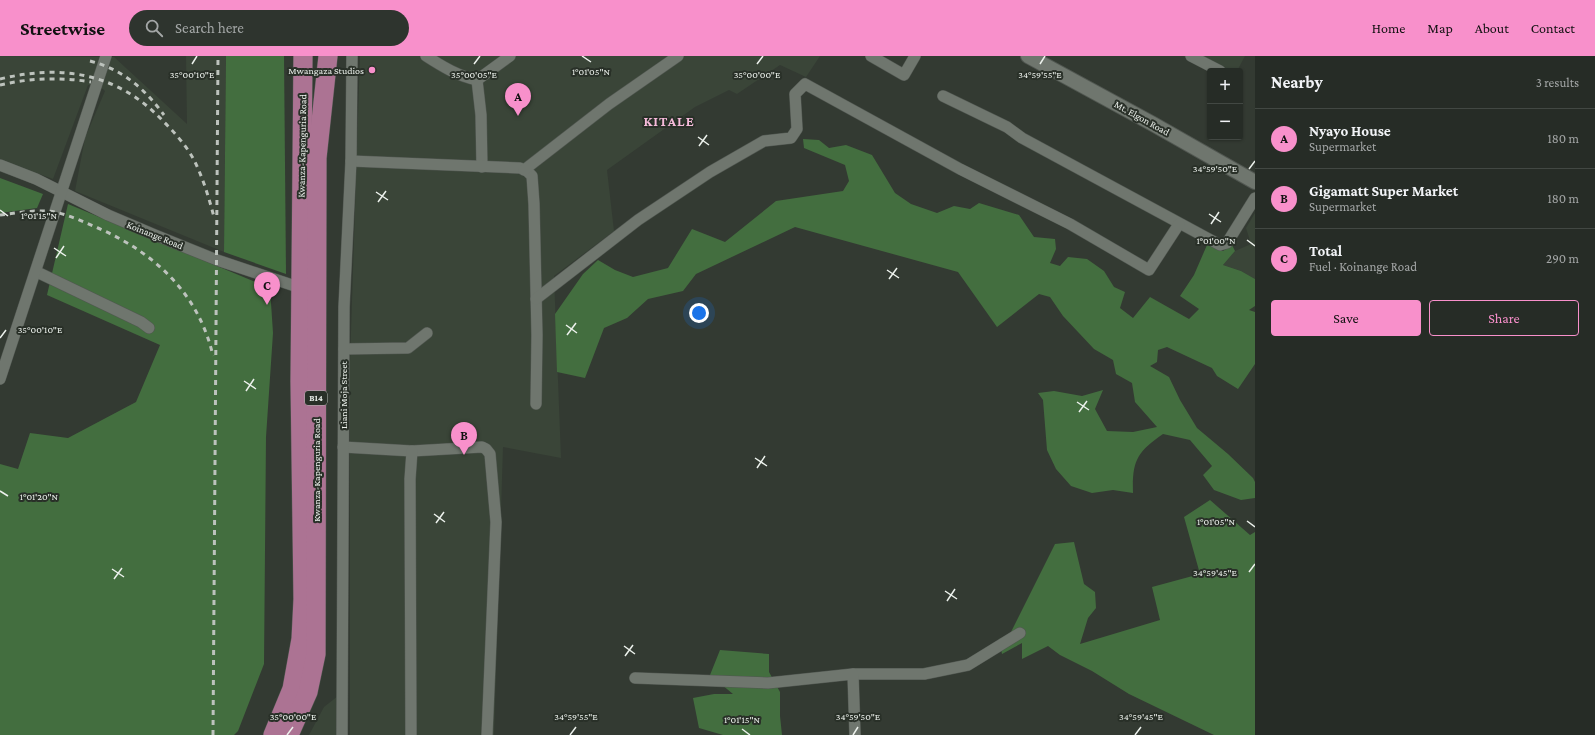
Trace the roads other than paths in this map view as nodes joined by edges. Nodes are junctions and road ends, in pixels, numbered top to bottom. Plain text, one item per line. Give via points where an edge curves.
1 (106, 56) edge
2 (303, 56) edge
3 (328, 56) edge
4 (352, 56) edge
5 (426, 56) edge
6 (510, 56) edge
7 (678, 56) edge
8 (871, 56) edge
9 (915, 56) edge
10 (1028, 56) edge
11 (1191, 56) edge
12 (1045, 60) edge
13 (1214, 68) edge
14 (477, 80) junction
15 (943, 96) dead end
16 (351, 161) junction
17 (0, 165) edge
18 (482, 167) junction
19 (524, 170) junction
20 (1255, 182) edge
21 (61, 190) junction
22 (1255, 198) edge
23 (1178, 224) junction
24 (37, 272) junction
25 (308, 290) junction
26 (536, 299) junction
27 (149, 328) dead end
28 (427, 333) dead end
29 (344, 349) junction
30 (0, 379) edge
31 (536, 404) dead end
32 (343, 447) junction
33 (412, 451) junction
34 (1020, 633) dead end
35 (853, 674) junction
36 (635, 678) dead end
37 (273, 735) edge
38 (289, 735) edge
39 (342, 735) edge
40 (411, 735) edge
41 (487, 735) edge
42 (854, 735) edge

1 - 21 street
2 - 25 highway, Kwanza-Kapenguria Road / B14
3 - 25 highway, Kwanza-Kapenguria Road / B14 via 317,158
4 - 16 street, Liani Moja Street
5 - 14 street via 449,71 464,78
6 - 14 street
7 - 19 street via 609,104
8 - 9 street via 904,75
10 - 12 street, Mt. Elgon Road
11 - 13 street
12 - 20 street, Mt. Elgon Road
14 - 18 street
15 - 23 street via 1007,127 1022,138
16 - 18 street
16 - 29 street, Liani Moja Street
17 - 21 street, Koinange Road
18 - 19 street
19 - 26 street via 532,176 534,197
21 - 24 street
21 - 25 street, Koinange Road via 108,215 155,235 217,260
22 - 23 street via 1227,243 1220,245
23 - 26 street via 1149,270 1070,224 805,84 794,94 797,129 790,138 764,141 710,172 638,220
24 - 27 street
24 - 30 street
25 - 37 highway, Kwanza-Kapenguria Road / B14 via 300,480 303,599 301,639 292,689
25 - 38 highway, Kwanza-Kapenguria Road / B14 via 316,654 308,692
26 - 31 street
28 - 29 street via 408,348
29 - 32 street, Liani Moja Street
32 - 33 street
32 - 39 street, Liani Moja Street
33 - 40 street
33 - 41 street via 482,447 490,454 496,522
34 - 35 street via 968,665 924,674
35 - 36 street via 768,683
35 - 42 street

